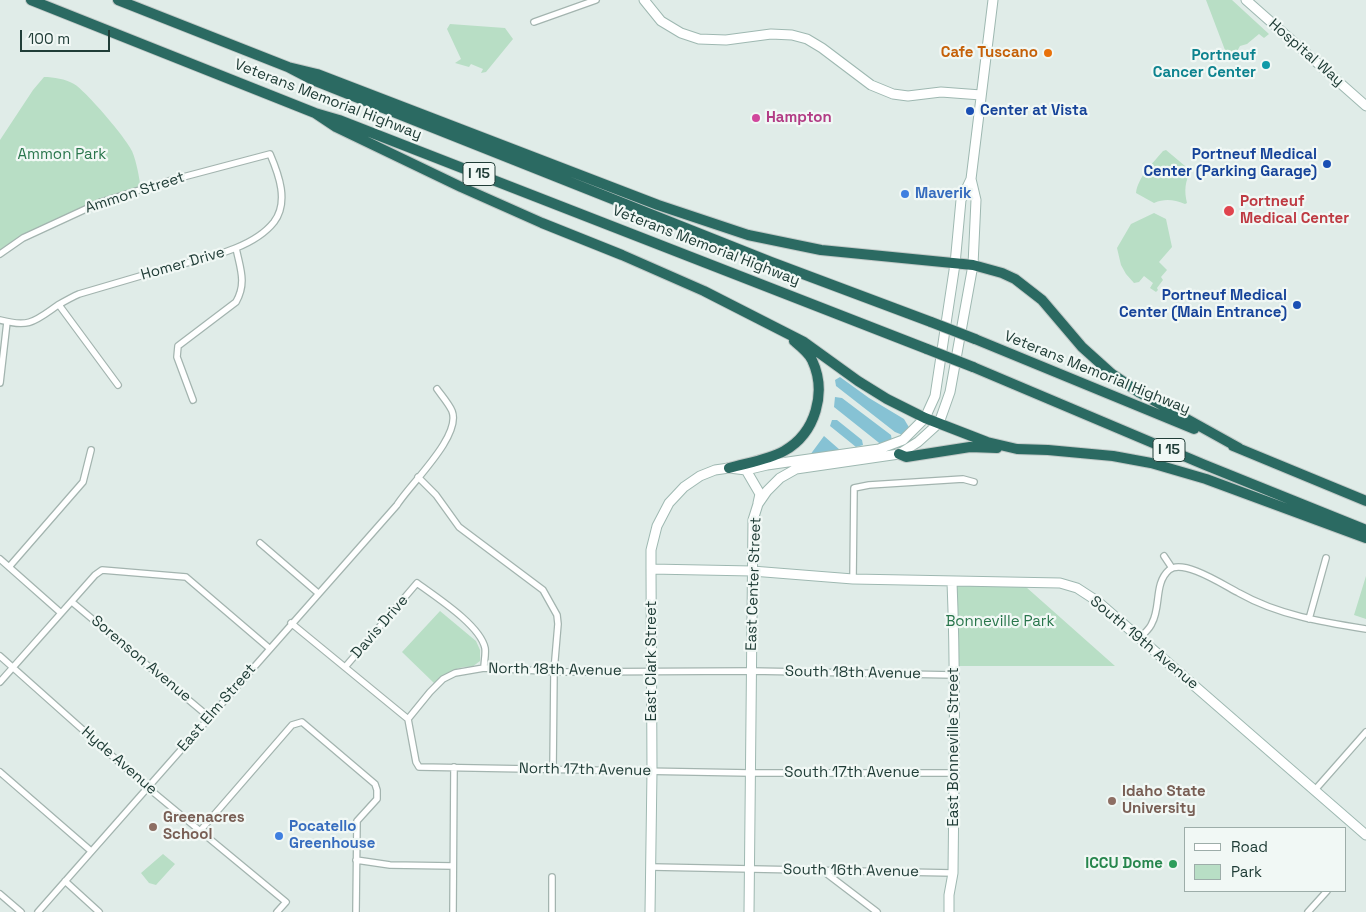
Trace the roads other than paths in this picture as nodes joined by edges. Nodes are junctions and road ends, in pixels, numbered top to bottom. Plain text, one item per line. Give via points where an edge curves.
1 (31, 0) edge
2 (118, 0) edge
3 (596, 0) edge
4 (644, 0) edge
5 (993, 0) edge
6 (1246, 0) edge
7 (534, 22) dead end
8 (288, 66) junction
9 (981, 95) junction
10 (1366, 106) edge
11 (315, 113) junction
12 (248, 160) joint
13 (971, 178) junction
14 (236, 248) junction
15 (0, 254) edge
16 (955, 264) junction
17 (973, 265) junction
18 (59, 305) junction
19 (0, 320) edge
20 (7, 322) junction
21 (784, 332) junction
22 (0, 383) edge
23 (118, 384) dead end
24 (437, 389) dead end
25 (193, 400) dead end
26 (925, 418) junction
27 (939, 423) junction
28 (1239, 448) junction
29 (1017, 449) junction
30 (91, 450) dead end
31 (899, 454) junction
32 (729, 468) junction
33 (746, 470) junction
34 (418, 477) junction
35 (974, 482) dead end
36 (1366, 500) edge
37 (758, 504) junction
38 (1366, 530) edge
39 (1366, 538) edge
40 (260, 543) dead end
41 (1164, 556) dead end
42 (1326, 558) dead end
43 (0, 559) edge
44 (9, 567) junction
45 (1172, 568) junction
46 (651, 569) junction
47 (752, 571) junction
48 (853, 579) junction
49 (952, 582) junction
50 (318, 593) junction
51 (72, 602) junction
52 (61, 613) junction
53 (1308, 618) junction
54 (291, 623) junction
55 (1366, 629) edge
56 (1140, 638) junction
57 (269, 648) junction
58 (0, 656) edge
59 (346, 666) junction
60 (12, 667) junction
61 (484, 668) junction
62 (752, 670) junction
63 (554, 671) junction
64 (652, 672) junction
65 (954, 675) junction
66 (0, 682) edge
67 (209, 717) junction
68 (408, 719) junction
69 (1366, 732) edge
70 (454, 767) junction
71 (553, 769) junction
72 (652, 771) junction
73 (0, 772) edge
74 (750, 773) junction
75 (954, 773) junction
76 (147, 787) junction
77 (1314, 790) junction
78 (200, 831) junction
79 (1366, 835) edge
80 (91, 851) junction
81 (356, 860) junction
82 (453, 866) junction
83 (652, 867) junction
84 (750, 869) junction
85 (822, 870) junction
86 (953, 873) junction
87 (552, 878) dead end
88 (65, 882) junction
89 (1325, 892) edge
90 (0, 894) edge
91 (21, 912) edge
92 (38, 912) edge
93 (99, 912) edge
94 (277, 912) edge
95 (356, 912) edge
96 (453, 912) edge
97 (552, 912) edge
98 (650, 912) edge
99 (750, 912) edge
100 (876, 912) edge
101 (949, 912) edge
102 (1308, 912) edge

1 - 11 highway, Veterans Memorial Highway / I 15
2 - 8 highway, Veterans Memorial Highway / I 15
3 - 7 street
4 - 9 main road via 661,21 699,39 726,40 770,34 792,35 807,40 871,85 887,92 908,96 941,92
5 - 9 main road, East Center Street
6 - 10 main road, Hospital Way
8 - 16 highway via 317,74 658,205 748,235 821,250
8 - 28 highway, Veterans Memorial Highway / I 15, bridge via 313,80 771,262 975,339
9 - 13 main road, East Center Street
11 - 21 highway via 336,127 461,187 704,290
11 - 38 highway, Veterans Memorial Highway / I 15, bridge via 973,367
12 - 14 street, Homer Drive via 270,154 278,172 281,202 274,222 260,236
12 - 15 street, Ammon Street via 101,202 23,238
13 - 16 main road, East Center Street via 961,200
13 - 17 main road, East Center Street via 976,200
14 - 18 street, Homer Drive via 79,294
14 - 25 street via 242,292 236,302 178,346 178,358
16 - 17 highway
16 - 26 main road, East Center Street via 935,396
17 - 27 main road, East Center Street via 950,392
17 - 28 highway via 1015,279 1042,300 1082,347 1112,374
18 - 20 street, Homer Drive via 40,319 26,324
18 - 23 street
19 - 20 street, Homer Drive
20 - 22 street
21 - 26 highway via 804,342 887,399
21 - 32 highway via 812,358 820,389 812,421 801,438 784,451
24 - 34 street, East Elm Street via 452,412 453,428
26 - 27 highway
26 - 33 main road, East Center Street via 903,440 879,448
27 - 29 highway via 987,442
27 - 31 main road, East Center Street
28 - 36 highway, Veterans Memorial Highway / I 15
29 - 31 highway via 970,447 906,457
29 - 39 highway via 1114,456 1151,463 1206,479
30 - 44 street via 83,482
31 - 37 main road, East Center Street via 796,469 773,483
32 - 33 main road, East Clark Street
32 - 46 main road, East Clark Street via 700,476 669,502 657,526 651,550
33 - 37 main road via 760,494
34 - 50 street, East Elm Street
34 - 63 street via 459,526 543,590 557,615
35 - 48 street via 963,479 854,488
37 - 47 main road, East Center Street via 753,520
40 - 50 street
41 - 45 street
42 - 53 street
43 - 44 street
44 - 52 street
45 - 53 street via 1193,570 1286,614
45 - 56 street via 1160,587 1152,624
46 - 47 main road, South 19th Avenue
46 - 64 main road, East Clark Street
47 - 48 main road, South 19th Avenue
47 - 62 main road, East Center Street
48 - 49 main road, South 19th Avenue
49 - 56 main road, South 19th Avenue via 1060,583 1077,588
49 - 65 main road, East Bonneville Street
50 - 54 street, East Elm Street
51 - 52 street
51 - 57 street via 102,570 186,577
51 - 67 street, Sorenson Avenue
52 - 60 street
53 - 55 street
54 - 57 street, East Elm Street
54 - 59 street
56 - 77 main road, South 19th Avenue
57 - 67 street, East Elm Street
58 - 60 street, Hyde Avenue
59 - 61 street, Davis Drive via 417,583 480,637 486,650
59 - 68 street
60 - 66 street
60 - 76 street, Hyde Avenue
61 - 63 street, North 18th Avenue
61 - 68 street, North 18th Avenue via 455,673 443,679
62 - 64 street, North 18th Avenue
62 - 65 street, South 18th Avenue
62 - 74 main road, East Center Street
63 - 64 street, North 18th Avenue
63 - 71 street
64 - 72 main road, East Clark Street
65 - 75 main road, East Bonneville Street
67 - 76 street, East Elm Street
68 - 70 street, North 17th Avenue via 419,767
69 - 77 street
70 - 71 street, North 17th Avenue
70 - 82 street
71 - 72 street, North 17th Avenue
72 - 74 street, North 17th Avenue
72 - 83 main road, East Clark Street
73 - 80 street
74 - 75 street, South 17th Avenue
74 - 84 main road, East Center Street
75 - 86 main road, East Bonneville Street
76 - 78 street, Hyde Avenue
76 - 80 street, East Elm Street
77 - 79 main road, South 19th Avenue
78 - 81 street via 292,725 302,722 375,784 377,798 357,821
78 - 94 street, Hyde Avenue via 286,902
80 - 88 street, East Elm Street
81 - 82 street via 390,865
81 - 95 street
82 - 96 street
83 - 84 street, South 16th Avenue
83 - 98 main road, East Clark Street
84 - 85 street, South 16th Avenue
84 - 99 main road, East Center Street
85 - 86 street, South 16th Avenue
85 - 100 street
86 - 101 main road, East Bonneville Street
87 - 97 street
88 - 92 street, East Elm Street
88 - 93 street
89 - 102 street
90 - 91 street

